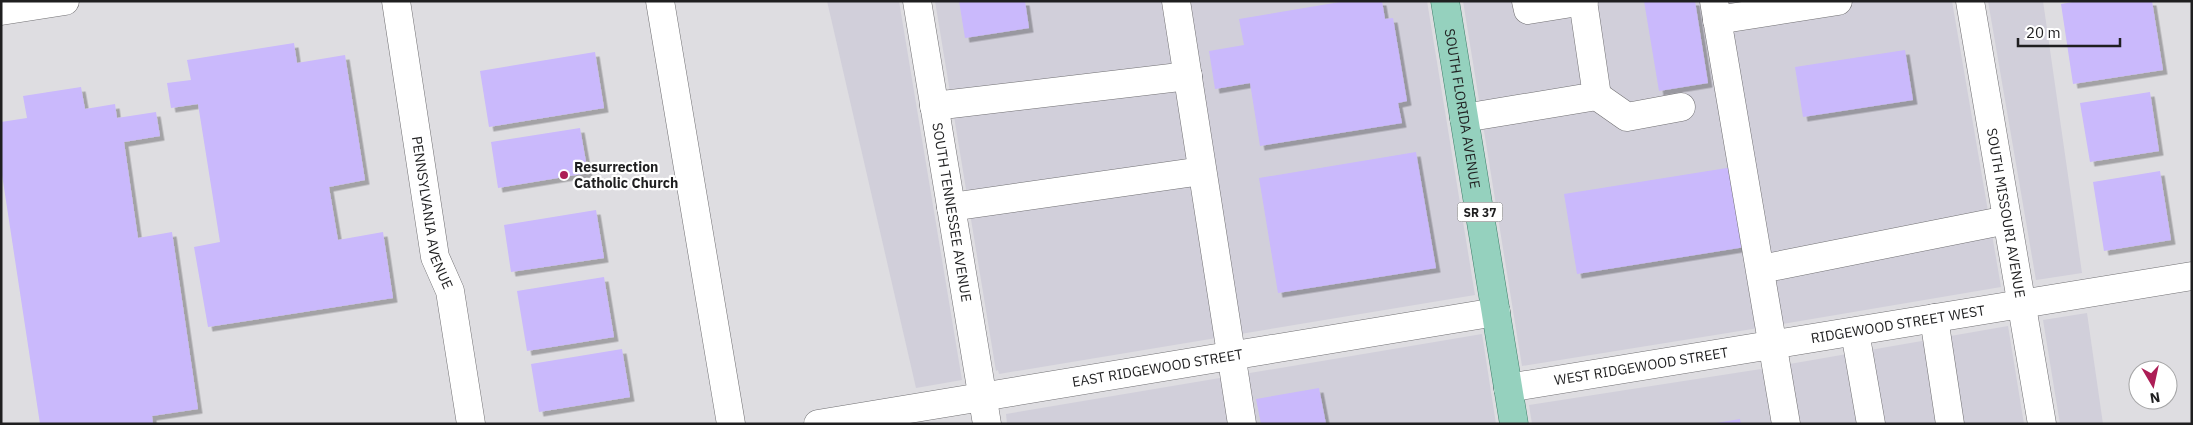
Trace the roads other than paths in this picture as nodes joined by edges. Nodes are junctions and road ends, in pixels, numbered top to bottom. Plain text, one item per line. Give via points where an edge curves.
1 (65, 1) edge
2 (396, 1) edge
3 (660, 1) edge
4 (917, 1) edge
5 (1176, 1) edge
6 (1445, 1) edge
7 (1526, 1) edge
8 (1583, 1) edge
9 (1838, 1) edge
10 (1970, 1) edge
11 (1716, 11) edge
12 (1, 12) edge
13 (1188, 76) junction
14 (1597, 96) junction
15 (934, 106) junction
16 (1681, 107) dead end
17 (1464, 118) junction
18 (1202, 171) junction
19 (951, 207) junction
20 (2007, 220) junction
21 (1761, 269) junction
22 (2192, 276) edge
23 (2022, 304) junction
24 (1496, 312) junction
25 (1934, 318) junction
26 (1855, 332) junction
27 (1774, 346) junction
28 (1231, 357) junction
29 (1508, 388) junction
30 (982, 397) junction
31 (470, 424) edge
32 (731, 424) edge
33 (818, 424) edge
34 (987, 424) edge
35 (1242, 424) edge
36 (1514, 424) edge
37 (1786, 424) edge
38 (1871, 424) edge
39 (1950, 424) edge
40 (2042, 424) edge

1 - 12 street
2 - 31 street, PENNSYLVANIA AVENUE via 435,257 450,291
3 - 32 street
4 - 15 street, SOUTH TENNESSEE AVENUE
5 - 13 street
6 - 17 main road, SOUTH FLORIDA AVENUE / SR 37
7 - 8 street via 1528,10
8 - 14 street
9 - 11 street
10 - 20 street, SOUTH MISSOURI AVENUE
11 - 21 street
13 - 15 street
13 - 18 street
14 - 16 street via 1627,116
14 - 17 street
15 - 19 street, SOUTH TENNESSEE AVENUE
17 - 24 main road, SOUTH FLORIDA AVENUE / SR 37
18 - 19 street
18 - 28 street
19 - 30 street, SOUTH TENNESSEE AVENUE
20 - 21 street
20 - 23 street, SOUTH MISSOURI AVENUE
21 - 27 street
22 - 23 street
23 - 25 street, RIDGEWOOD STREET WEST
23 - 40 street, SOUTH MISSOURI AVENUE
24 - 28 street, EAST RIDGEWOOD STREET
24 - 29 main road, SOUTH FLORIDA AVENUE / SR 37
25 - 26 street, RIDGEWOOD STREET WEST
25 - 39 street
26 - 27 street, RIDGEWOOD STREET WEST
26 - 38 street
27 - 29 street, WEST RIDGEWOOD STREET
27 - 37 street
28 - 30 street, EAST RIDGEWOOD STREET
28 - 35 street
29 - 36 main road, SOUTH FLORIDA AVENUE / SR 37
30 - 33 street, EAST RIDGEWOOD STREET
30 - 34 street, SOUTH TENNESSEE AVENUE

